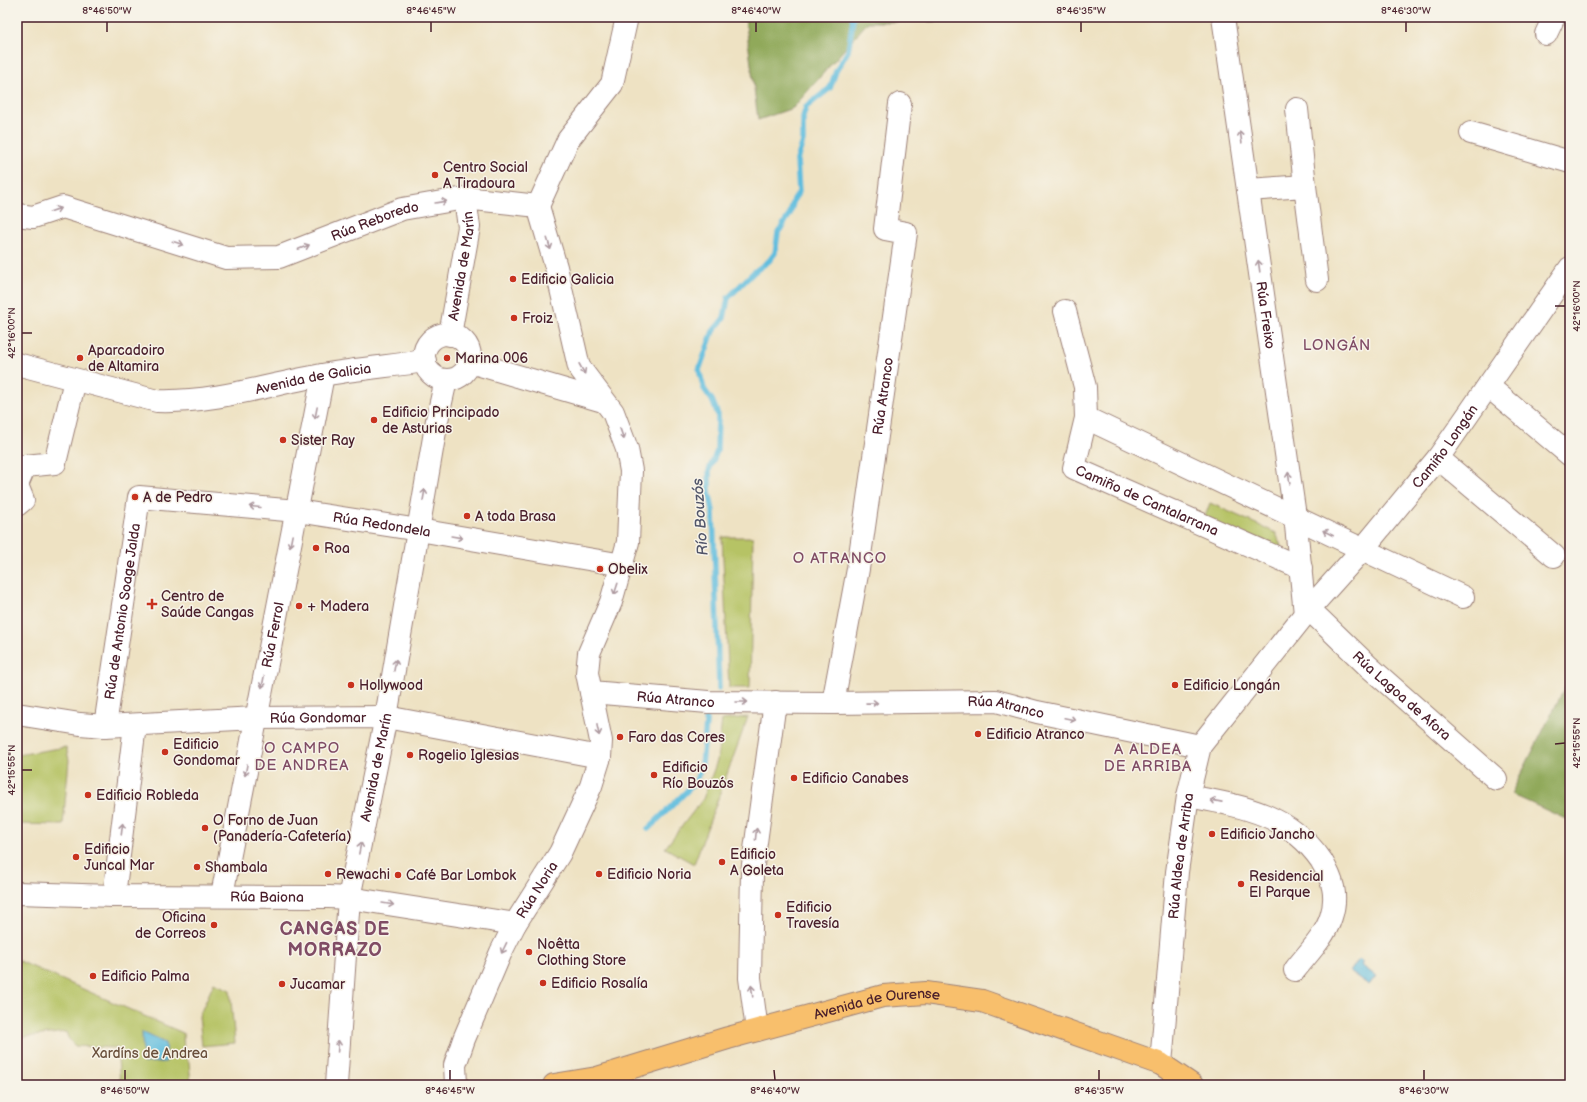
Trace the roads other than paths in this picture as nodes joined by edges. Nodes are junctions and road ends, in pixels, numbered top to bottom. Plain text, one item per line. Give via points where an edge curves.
1 (627, 17) edge
2 (1223, 17) edge
3 (900, 104) dead end
4 (1297, 109) dead end
5 (1471, 133) dead end
6 (1570, 162) edge
7 (1305, 186) junction
8 (1248, 190) junction
9 (465, 198) junction
10 (538, 206) junction
11 (17, 215) edge
12 (1570, 268) edge
13 (1317, 280) dead end
14 (1065, 311) dead end
15 (450, 335) junction
16 (425, 362) junction
17 (470, 362) junction
18 (17, 364) edge
19 (324, 375) junction
20 (76, 380) junction
21 (446, 380) junction
22 (1488, 386) junction
23 (603, 401) junction
24 (1086, 418) junction
25 (1570, 455) edge
26 (1438, 458) junction
27 (138, 496) joint
28 (17, 505) edge
29 (297, 511) junction
30 (1295, 516) junction
31 (419, 530) junction
32 (1362, 550) junction
33 (1554, 556) dead end
34 (623, 565) junction
35 (1301, 568) junction
36 (1462, 597) dead end
37 (1307, 611) junction
38 (591, 692) junction
39 (775, 702) junction
40 (833, 703) junction
41 (17, 714) edge
42 (386, 717) junction
43 (256, 718) junction
44 (135, 724) junction
45 (105, 726) junction
46 (1200, 746) junction
47 (600, 757) junction
48 (1496, 780) dead end
49 (1188, 796) junction
50 (17, 893) edge
51 (222, 895) junction
52 (114, 896) junction
53 (350, 898) junction
54 (516, 924) junction
55 (1295, 970) dead end
56 (757, 1030) junction
57 (1161, 1064) junction
58 (336, 1085) edge
59 (456, 1085) edge
60 (554, 1085) edge
61 (1192, 1085) edge

1 - 10 street via 612,84 568,140
8 -> 2 street, Rúa Freixo
3 - 40 street, Rúa Atranco via 885,229 906,233 858,569
4 - 7 street
5 - 6 street
7 - 8 street
7 - 13 street
30 -> 8 street, Rúa Freixo
9 - 10 street, Rúa Reboredo
11 -> 9 street, Rúa Reboredo via 33,217 63,207 226,258 279,257 402,208
9 - 15 street, Avenida de Marín via 469,227
10 -> 23 street via 556,267 579,367
12 - 22 street, Camiño Longán
14 - 24 street, Camiño de Cantalarrana via 1085,387
15 - 16 street via 436,338 428,345
15 - 17 street via 466,344
16 - 19 street, Avenida de Galicia
16 - 21 street via 427,369 434,376
17 - 21 street via 464,373 457,378
17 - 23 street
18 - 20 street, Avenida de Galicia
19 - 20 street, Avenida de Galicia via 202,400 180,402 157,401
19 -> 29 street, Rúa Ferrol
20 - 28 street via 55,463 25,466 17,485 23,500
31 -> 21 street, Avenida de Marín
22 - 25 street
22 - 26 street, Camiño Longán
23 -> 34 street, Rúa Noria via 613,412 620,428 631,471 628,542
24 - 30 street
24 - 35 street, Camiño de Cantalarrana via 1074,468
26 - 32 street, Camiño Longán
26 - 33 street
29 -> 27 street, Rúa Redondela
27 - 45 street, Rúa de Antonio Soage Jalda
29 - 31 street, Rúa Redondela
29 -> 43 street, Rúa Ferrol
32 -> 30 street
30 - 35 street, Rúa Freixo
31 -> 34 street, Rúa Redondela
42 -> 31 street, Avenida de Marín
32 - 36 street
32 - 37 street, Camiño Longán
34 -> 38 street, Rúa Noria via 611,602 589,653 587,673
35 - 37 street, Rúa Freixo
37 - 46 street, Rúa Aldea de Arriba
37 - 48 street, Rúa Lagoa de Afora
38 -> 39 street, Rúa Atranco via 708,702
38 -> 47 street, Rúa Noria via 601,741
39 - 40 street, Rúa Atranco
56 -> 39 street via 750,978 752,872
40 -> 46 street, Rúa Atranco via 996,701
41 - 45 street, Rúa Gondomar
42 - 43 street, Rúa Gondomar
42 - 47 street, Rúa Gondomar
53 -> 42 street, Avenida de Marín
43 - 44 street, Rúa Gondomar
43 -> 51 street, Rúa Ferrol
44 - 45 street, Rúa Gondomar
52 -> 44 street
46 - 49 street, Rúa Aldea de Arriba
47 - 54 street, Rúa Noria via 591,786 560,853
55 -> 49 street via 1321,937 1331,919 1335,900 1332,877 1307,842 1271,816 1244,807
49 - 57 street, Rúa Aldea de Arriba via 1177,872
50 - 52 street, Rúa Baiona
51 - 52 street, Rúa Baiona
51 - 53 street, Rúa Baiona
53 -> 54 street, Rúa Baiona
58 -> 53 street, Avenida de Marín
54 -> 59 street, Rúa Noria via 464,1039 455,1065
56 - 57 main road, Avenida de Ourense via 883,996 926,993 982,1001
56 - 60 main road, Avenida de Ourense via 597,1078
57 - 61 main road, Avenida de Ourense

